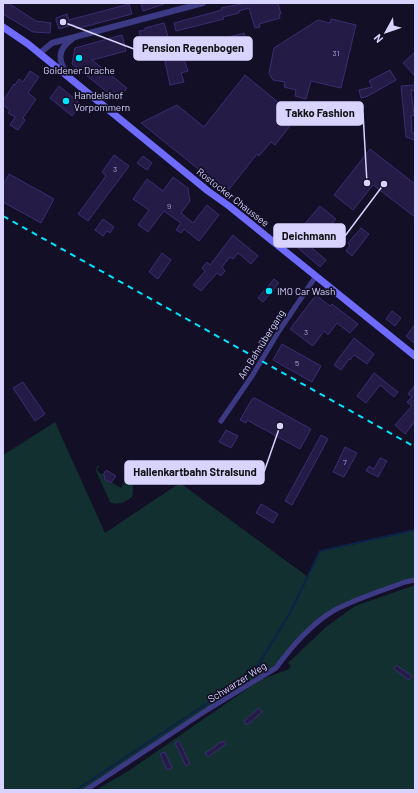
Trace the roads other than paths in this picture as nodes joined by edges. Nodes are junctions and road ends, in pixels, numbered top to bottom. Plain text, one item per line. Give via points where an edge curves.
1 (202, 3) edge
2 (3, 27) edge
3 (76, 37) junction
4 (40, 53) junction
5 (72, 80) junction
6 (316, 276) junction
7 (415, 356) edge
8 (221, 421) dead end
9 (415, 580) edge
10 (86, 790) edge

1 - 3 street
2 - 4 main road, Rostocker Chaussee
3 - 4 street via 52,43
3 - 5 street via 65,45 60,54 63,66
4 - 5 main road, Rostocker Chaussee
5 - 6 main road, Rostocker Chaussee
6 - 7 main road, Rostocker Chaussee
6 - 8 street, Am Bahnübergang
9 - 10 street, Schwarzer Weg via 333,611 301,637 271,672 207,710

